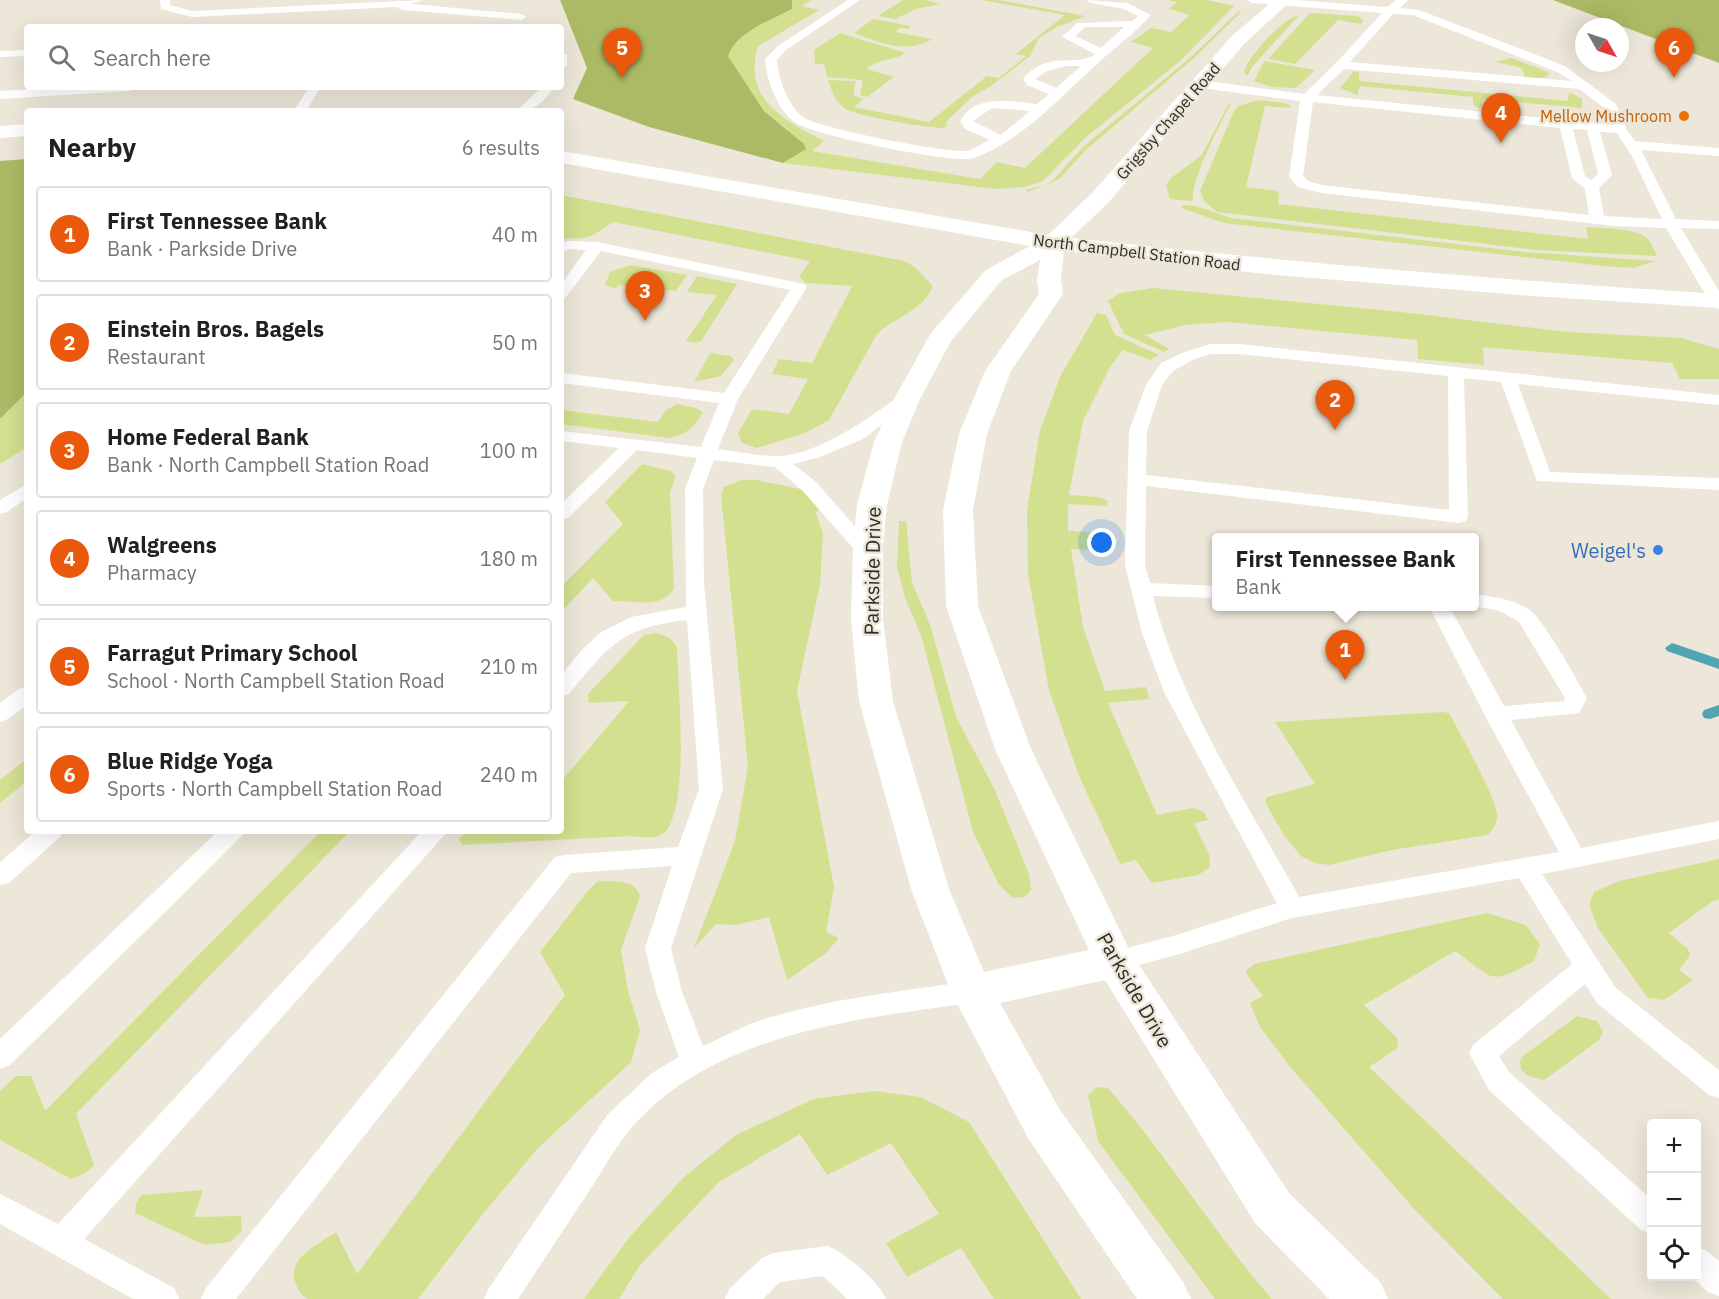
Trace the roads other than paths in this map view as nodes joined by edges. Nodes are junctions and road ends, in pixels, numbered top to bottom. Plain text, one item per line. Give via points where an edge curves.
1 (165, 0) edge
2 (418, 0) edge
3 (855, 0) edge
4 (1091, 0) edge
5 (1252, 0) edge
6 (1403, 0) edge
7 (1281, 2) edge
8 (388, 5) junction
9 (506, 6) dead end
10 (1390, 10) junction
11 (521, 17) junction
12 (530, 24) edge
13 (1134, 24) junction
14 (24, 53) edge
15 (1102, 53) junction
16 (0, 54) edge
17 (1092, 62) junction
18 (1341, 65) junction
19 (24, 81) edge
20 (0, 83) edge
21 (1201, 84) junction
22 (1582, 86) junction
23 (81, 90) edge
24 (313, 90) edge
25 (546, 90) edge
26 (1057, 93) junction
27 (0, 95) edge
28 (1307, 98) junction
29 (302, 108) edge
30 (526, 108) edge
31 (1040, 108) junction
32 (1565, 124) junction
33 (1592, 126) junction
34 (24, 130) edge
35 (1621, 130) junction
36 (0, 132) edge
37 (1002, 140) junction
38 (1632, 145) junction
39 (1719, 153) edge
40 (564, 158) edge
41 (1592, 187) junction
42 (1597, 220) junction
43 (1671, 224) junction
44 (1719, 225) edge
45 (1053, 243) junction
46 (597, 246) junction
47 (564, 247) edge
48 (564, 290) edge
49 (1718, 302) edge
50 (1456, 373) junction
51 (564, 378) edge
52 (1508, 378) junction
53 (729, 399) junction
54 (907, 399) junction
55 (1719, 399) edge
56 (564, 436) edge
57 (632, 445) junction
58 (709, 455) junction
59 (780, 462) junction
60 (1137, 479) junction
61 (1719, 484) edge
62 (24, 492) edge
63 (0, 508) edge
64 (564, 511) edge
65 (868, 553) junction
66 (1140, 590) junction
67 (1212, 592) edge
68 (1479, 601) edge
69 (1442, 611) edge
70 (696, 612) junction
71 (564, 686) edge
72 (24, 696) edge
73 (0, 714) edge
74 (1495, 714) junction
75 (1719, 830) edge
76 (49, 834) edge
77 (230, 834) edge
78 (433, 834) edge
79 (687, 856) junction
80 (1575, 859) junction
81 (1525, 867) junction
82 (0, 876) edge
83 (1292, 908) junction
84 (1115, 961) junction
85 (1587, 967) junction
86 (972, 992) junction
87 (0, 1057) edge
88 (696, 1062) junction
89 (1719, 1086) edge
90 (0, 1208) edge
91 (1647, 1215) edge
92 (62, 1243) junction
93 (1701, 1265) edge
94 (1719, 1281) edge
95 (163, 1299) edge
96 (217, 1299) edge
97 (500, 1299) edge
98 (741, 1299) edge
99 (870, 1299) edge
100 (1166, 1299) edge
101 (1363, 1299) edge

1 - 8 lane via 165,7 192,15
2 - 8 lane
3 - 37 lane via 771,59 770,69 790,111 800,122 952,154 970,155
4 - 13 lane via 1145,15
5 - 7 lane
6 - 10 lane
7 - 10 lane
7 - 21 street, Grigsby Chapel Road via 1238,40
8 - 11 lane
9 - 11 lane
10 - 18 lane
10 - 22 lane via 1428,16 1532,56 1571,75
11 - 12 lane
13 - 15 lane
13 - 15 lane via 1085,24 1068,38
14 - 16 lane
15 - 17 lane
17 - 26 lane
17 - 26 lane via 1047,64 1029,79
18 - 22 lane
18 - 28 lane
19 - 20 lane
21 - 28 lane
21 - 45 street, Grigsby Chapel Road via 1100,198
22 - 35 lane via 1612,107
23 - 27 lane
24 - 29 lane
25 - 30 lane
26 - 31 lane
28 - 32 lane
28 - 42 lane via 1296,177 1303,184
31 - 37 lane
31 - 37 lane via 989,104 967,119 970,126
32 - 33 lane
32 - 41 lane via 1579,178
33 - 35 lane
33 - 41 lane via 1605,175
34 - 36 street
35 - 38 lane
38 - 39 lane
38 - 43 lane
40 - 45 street, North Campbell Station Road
41 - 42 lane
42 - 43 lane
43 - 44 lane
43 - 49 lane
45 - 49 street, North Campbell Station Road via 1265,267
45 - 54 street, Parkside Drive via 994,275 940,338
45 - 84 street, Parkside Drive via 1051,294 998,371 973,434 958,510 962,606 1013,749
46 - 47 lane
46 - 48 lane
46 - 53 lane via 799,287
50 - 52 lane
50 - 60 lane via 1240,349 1210,349 1188,356 1167,367 1154,385 1138,431
50 - 60 lane via 1459,517
51 - 53 lane
52 - 55 lane
52 - 61 lane via 1543,477
53 - 58 lane
54 - 59 lane via 856,435
54 - 65 street, Parkside Drive via 888,442 872,505
56 - 57 lane
57 - 58 lane
57 - 64 lane
58 - 59 lane
58 - 70 lane via 694,489
59 - 65 lane via 809,486
60 - 66 lane via 1135,565
62 - 63 lane
65 - 86 street, Parkside Drive via 867,619 876,701 930,889
66 - 67 lane
66 - 83 lane via 1175,692
68 - 74 lane via 1505,605 1526,617 1576,698 1571,708
69 - 74 lane
70 - 71 lane via 658,617 616,631
70 - 79 lane via 711,789
72 - 73 lane
74 - 80 lane
75 - 80 lane
76 - 82 lane
77 - 87 lane
78 - 92 lane
79 - 88 lane via 658,948 669,992
79 - 96 lane via 564,864
80 - 81 lane
81 - 83 lane
81 - 85 lane
83 - 84 lane
84 - 86 street
84 - 101 street, Parkside Drive via 1272,1208
85 - 89 lane via 1606,995
85 - 91 lane via 1483,1053 1499,1080
86 - 88 lane via 897,1002 760,1032
86 - 100 street, Parkside Drive via 1044,1124
88 - 97 lane via 662,1082 618,1123
90 - 92 lane
92 - 95 lane
93 - 94 lane
98 - 99 lane via 773,1268 828,1261

